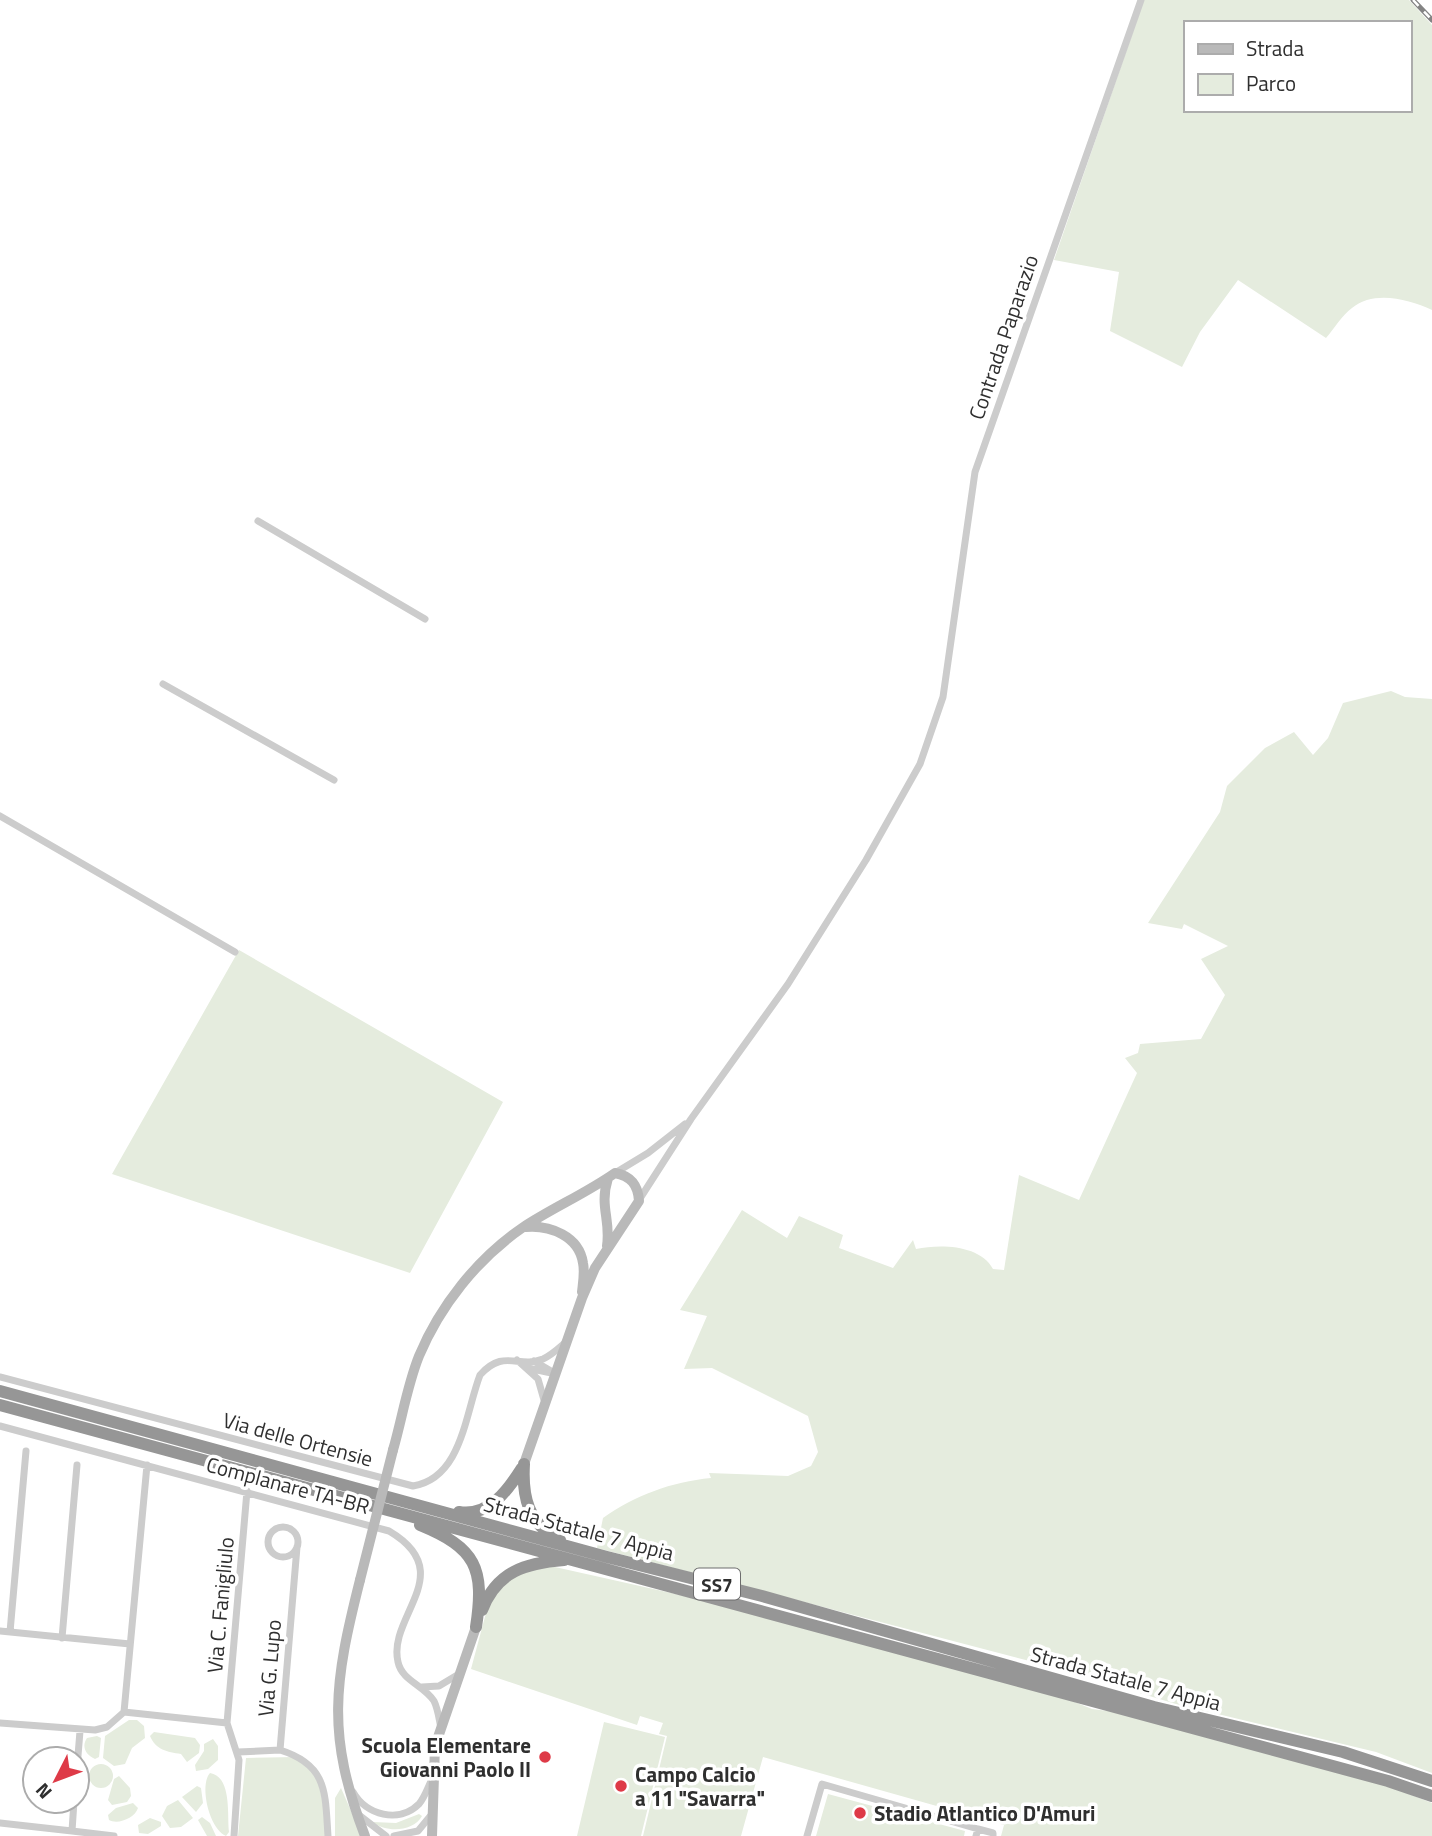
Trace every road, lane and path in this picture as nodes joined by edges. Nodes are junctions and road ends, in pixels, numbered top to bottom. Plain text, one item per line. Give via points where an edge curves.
1 (1140, 0) edge
2 (258, 521) dead end
3 (425, 619) dead end
4 (163, 684) dead end
5 (334, 780) dead end
6 (0, 816) edge
7 (235, 952) dead end
8 (691, 1119) junction
9 (611, 1175) junction
10 (639, 1201) junction
11 (522, 1228) junction
12 (607, 1250) junction
13 (582, 1297) junction
14 (566, 1341) junction
15 (517, 1359) junction
16 (533, 1360) junction
17 (528, 1367) junction
18 (555, 1374) junction
19 (0, 1377) edge
20 (0, 1391) edge
21 (0, 1405) edge
22 (545, 1405) junction
23 (0, 1426) edge
24 (26, 1451) dead end
25 (524, 1464) junction
26 (76, 1465) dead end
27 (147, 1465) junction
28 (247, 1491) junction
29 (418, 1505) junction
30 (391, 1511) junction
31 (297, 1547) junction
32 (607, 1557) junction
33 (574, 1559) junction
34 (476, 1627) junction
35 (0, 1632) edge
36 (10, 1632) junction
37 (62, 1638) junction
38 (130, 1644) junction
39 (461, 1673) junction
40 (421, 1687) junction
41 (434, 1687) junction
42 (429, 1695) junction
43 (452, 1699) junction
44 (124, 1712) junction
45 (0, 1723) edge
46 (227, 1723) junction
47 (441, 1728) junction
48 (80, 1731) junction
49 (79, 1745) edge
50 (279, 1750) junction
51 (238, 1752) junction
52 (432, 1778) junction
53 (346, 1779) junction
54 (1432, 1781) edge
55 (1432, 1796) edge
56 (432, 1813) junction
57 (357, 1814) junction
58 (0, 1823) edge
59 (67, 1832) edge
60 (977, 1833) edge
61 (414, 1835) edge
62 (114, 1836) edge
63 (234, 1836) edge
64 (328, 1836) edge
65 (365, 1836) edge
66 (386, 1836) edge
67 (394, 1836) edge
68 (432, 1836) edge
69 (807, 1836) edge
70 (993, 1836) edge

1 - 8 street, Contrada Paparazio via 975,472 943,697 920,764 788,984
2 - 3 street
4 - 5 street
6 - 7 street
8 - 9 street
8 - 10 street
9 - 10 street via 623,1175 635,1185
9 - 11 street
9 - 12 street via 602,1206 609,1232
10 - 12 street
11 - 13 street via 552,1228 578,1248 583,1263
11 - 53 street, bridge via 493,1251 440,1313 418,1358 341,1656 338,1726
12 - 13 street
13 - 14 street
14 - 16 street via 542,1359
14 - 18 street
15 - 16 street
15 - 17 street
15 - 19 street, Via delle Ortensie via 494,1363 480,1375 447,1469 413,1486
16 - 18 street
17 - 18 street
17 - 22 street via 538,1379
18 - 22 street
20 - 29 highway, Strada Statale 7 Appia / SS7
21 - 30 highway, Strada Statale 7 Appia / SS7
22 - 25 street
23 - 27 street, Complanare TA-BR
24 - 36 street
25 - 29 highway via 511,1486 482,1510 466,1513
25 - 32 highway via 525,1500 538,1525 560,1540
26 - 37 street
27 - 28 street, Complanare TA-BR
27 - 38 street
28 - 40 street, Complanare TA-BR via 389,1531 409,1546 417,1560 420,1584 397,1647 397,1659 404,1675
28 - 46 street, Via C. Fanigliulo
29 - 32 highway, Strada Statale 7 Appia / SS7
30 - 33 highway, Strada Statale 7 Appia / SS7
30 - 34 highway via 446,1536 477,1567
31 - 31 street via 294,1532 288,1528 280,1527 269,1537 268,1545 278,1556 293,1553
31 - 50 street, Via G. Lupo
32 - 54 highway, Strada Statale 7 Appia / SS7 via 1154,1707 1343,1752
33 - 34 highway via 532,1563 509,1574 493,1588
33 - 55 highway, Strada Statale 7 Appia / SS7
34 - 39 street
35 - 36 street
36 - 37 street
37 - 38 street
38 - 44 street
39 - 41 street
39 - 43 street
40 - 41 street
40 - 42 street
41 - 43 street
42 - 43 street
42 - 47 street
43 - 47 street
44 - 46 street
44 - 48 street via 107,1727
45 - 48 street
46 - 51 street
47 - 52 street
48 - 49 street
50 - 51 street
50 - 64 street via 309,1763 318,1775 325,1789
51 - 63 street
52 - 53 street via 421,1802 394,1816 365,1807
52 - 56 street
53 - 57 street
56 - 61 street
56 - 68 street
57 - 65 street
57 - 66 street
58 - 59 street
59 - 62 street
60 - 69 street via 822,1784
60 - 70 street
61 - 67 street

